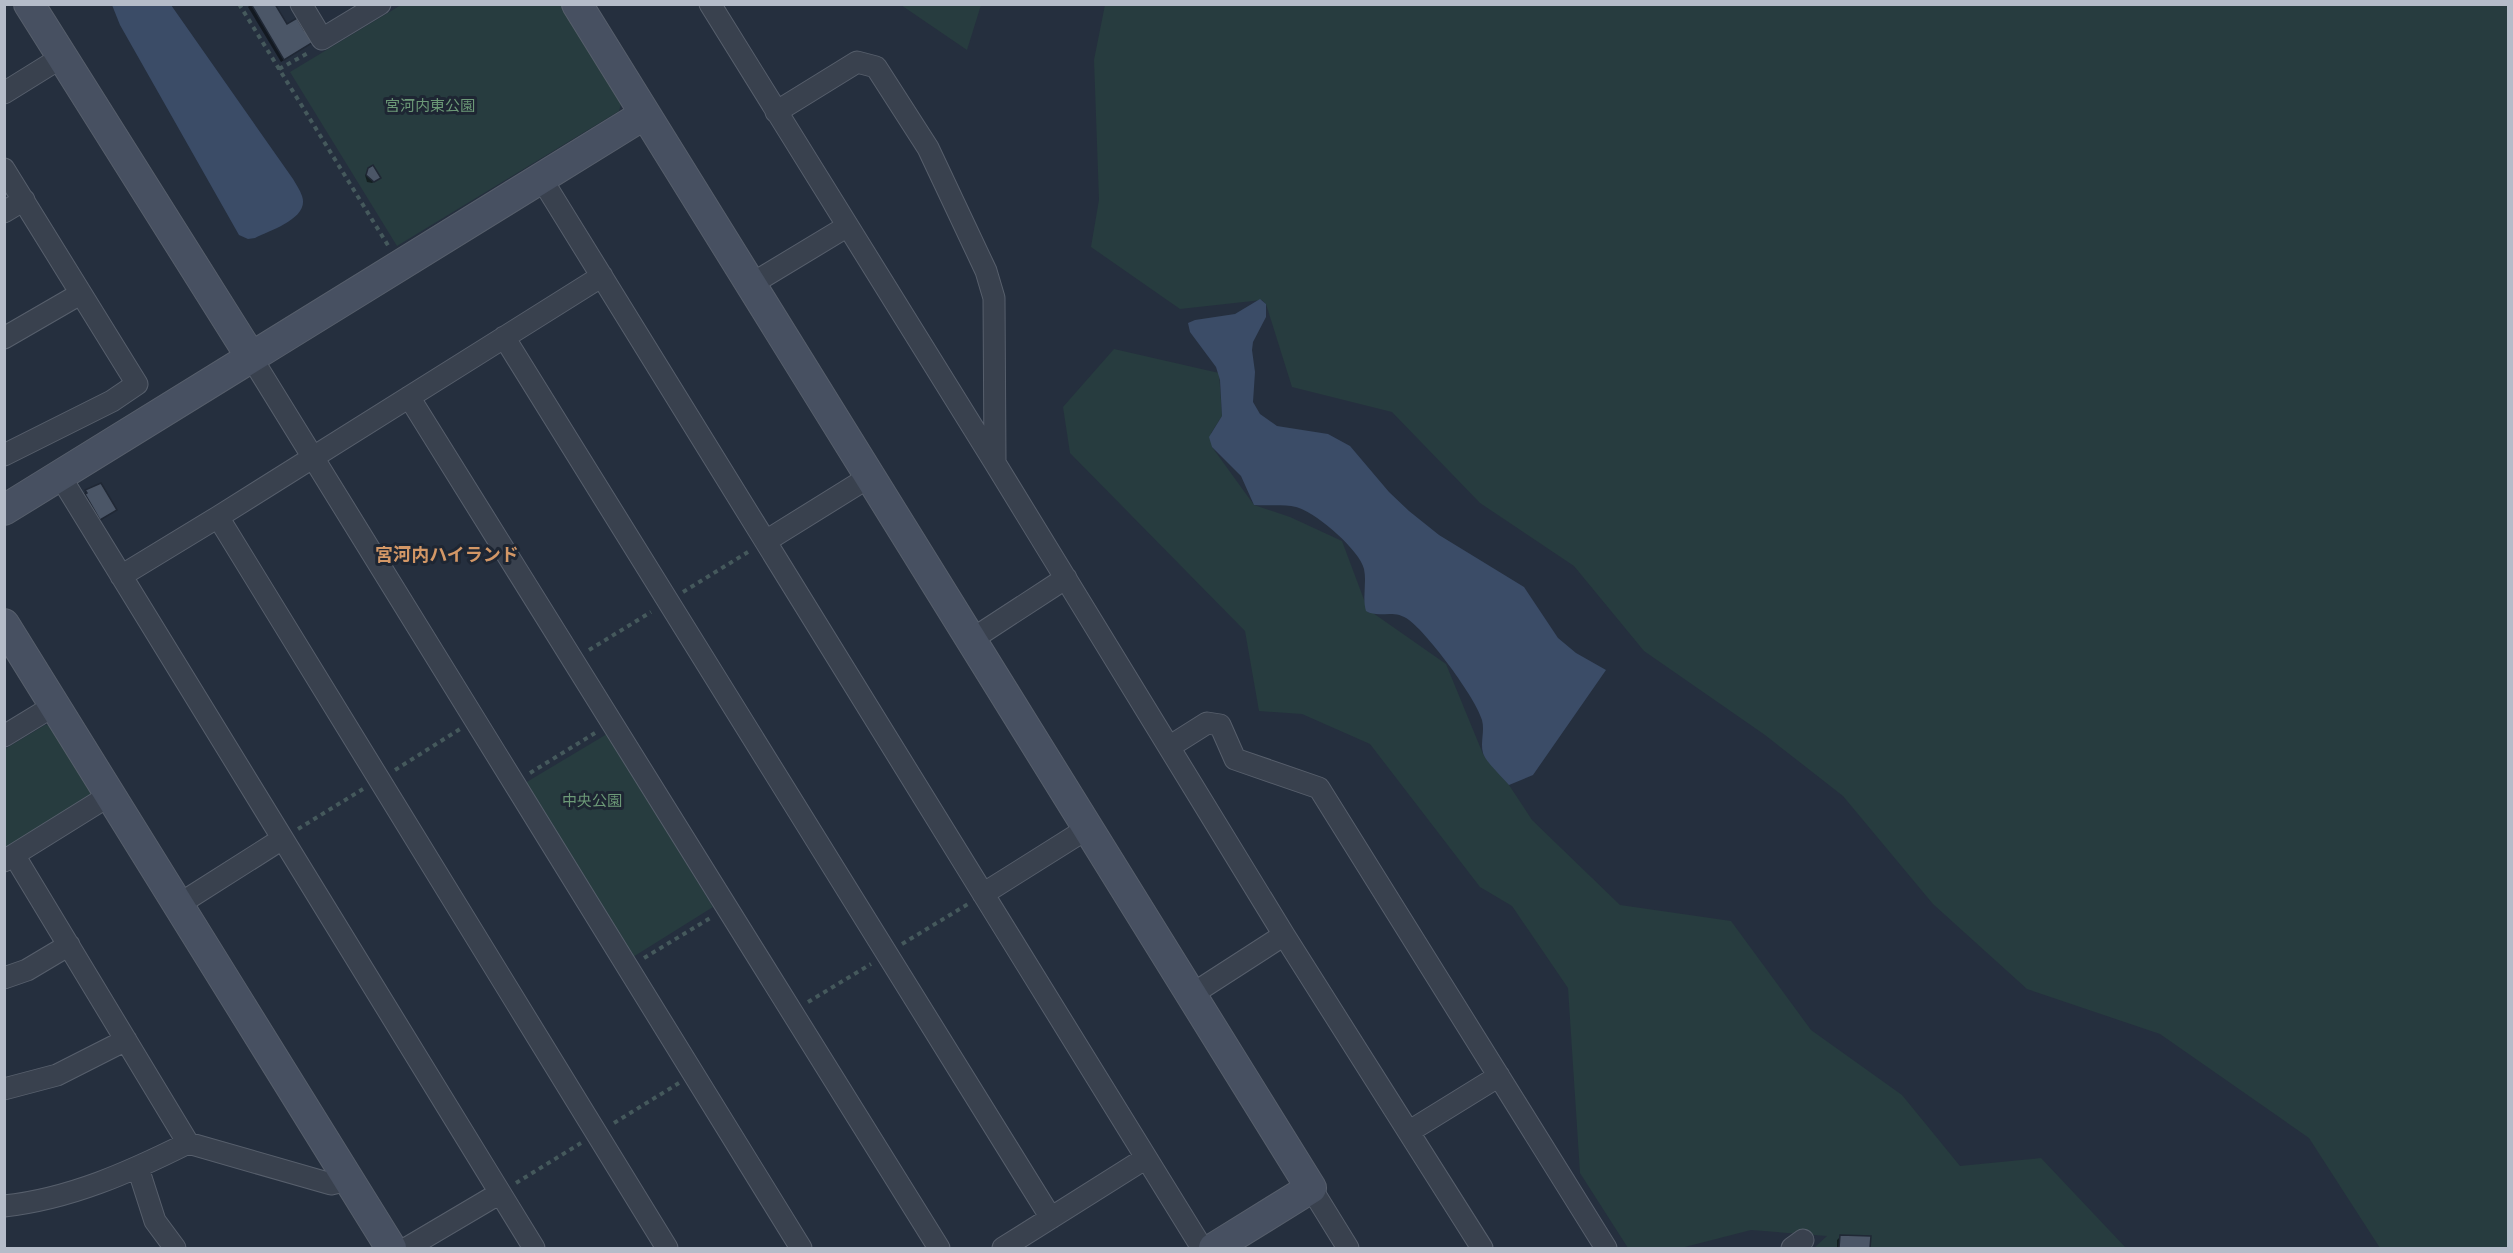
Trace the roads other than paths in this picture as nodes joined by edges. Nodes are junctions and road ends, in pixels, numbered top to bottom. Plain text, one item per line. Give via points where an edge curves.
1 (29, 4) edge
2 (301, 4) edge
3 (380, 4) edge
4 (577, 4) edge
5 (710, 4) edge
6 (62, 57) junction
7 (4, 93) edge
8 (776, 112) junction
9 (645, 114) junction
10 (4, 169) edge
11 (541, 178) junction
12 (24, 200) junction
13 (4, 212) edge
14 (846, 227) junction
15 (602, 276) junction
16 (750, 285) junction
17 (80, 294) junction
18 (504, 337) junction
19 (4, 338) edge
20 (251, 357) junction
21 (409, 397) junction
22 (4, 456) edge
23 (313, 457) junction
24 (996, 463) junction
25 (60, 476) junction
26 (869, 477) junction
27 (4, 510) edge
28 (218, 517) junction
29 (766, 541) junction
30 (121, 576) junction
31 (1066, 578) junction
32 (4, 624) edge
33 (971, 640) junction
34 (55, 705) junction
35 (4, 736) edge
36 (1169, 747) junction
37 (110, 795) junction
38 (1088, 828) junction
39 (282, 839) junction
40 (9, 858) edge
41 (983, 894) junction
42 (178, 905) junction
43 (1284, 935) junction
44 (69, 945) junction
45 (4, 978) edge
46 (1191, 995) junction
47 (126, 1040) junction
48 (1499, 1077) junction
49 (4, 1089) edge
50 (1410, 1131) junction
51 (188, 1143) junction
52 (1146, 1158) junction
53 (138, 1168) junction
54 (348, 1180) junction
55 (1311, 1188) junction
56 (500, 1193) junction
57 (4, 1206) edge
58 (1051, 1218) junction
59 (175, 1248) edge
60 (391, 1248) edge
61 (407, 1248) edge
62 (534, 1248) edge
63 (667, 1248) edge
64 (801, 1248) edge
65 (939, 1248) edge
66 (1003, 1248) edge
67 (1202, 1248) edge
68 (1214, 1248) edge
69 (1348, 1248) edge
70 (1482, 1248) edge
71 (1606, 1248) edge

1 - 6 street
2 - 3 street via 322,39
4 - 9 street
5 - 8 street
6 - 7 street
6 - 20 street
8 - 14 street
8 - 24 street via 857,62 876,67 928,148 986,272 994,298
9 - 11 street
9 - 16 street
10 - 12 street
11 - 15 street
11 - 20 street
12 - 13 street
12 - 17 street
14 - 16 street
14 - 24 street
15 - 18 street
15 - 29 street
16 - 26 street
17 - 19 street
17 - 22 street via 137,384 112,401
18 - 21 street
18 - 58 street
20 - 23 street
20 - 25 street
21 - 23 street
21 - 65 street
23 - 28 street
23 - 64 street
24 - 31 street
25 - 27 street
25 - 30 street
26 - 29 street
26 - 33 street
28 - 30 street
28 - 63 street
29 - 41 street
30 - 39 street
31 - 33 street
31 - 36 street
32 - 34 street
33 - 38 street
34 - 35 street
34 - 37 street
36 - 43 street
36 - 48 street via 1207,723 1220,725 1235,759 1319,788
37 - 40 street
37 - 42 street
38 - 41 street
38 - 46 street
39 - 42 street
39 - 56 street
40 - 44 street
41 - 52 street
42 - 54 street
43 - 46 street
43 - 50 street
44 - 45 street via 27,970
44 - 47 street
46 - 55 street
47 - 49 street via 57,1075
47 - 51 street
48 - 50 street
48 - 71 street
50 - 70 street
51 - 53 street
51 - 54 street via 331,1184
52 - 58 street
52 - 67 street
53 - 57 street via 75,1192
53 - 59 street via 155,1221
54 - 60 street
55 - 68 street
55 - 69 street
56 - 61 street
56 - 62 street
58 - 66 street

